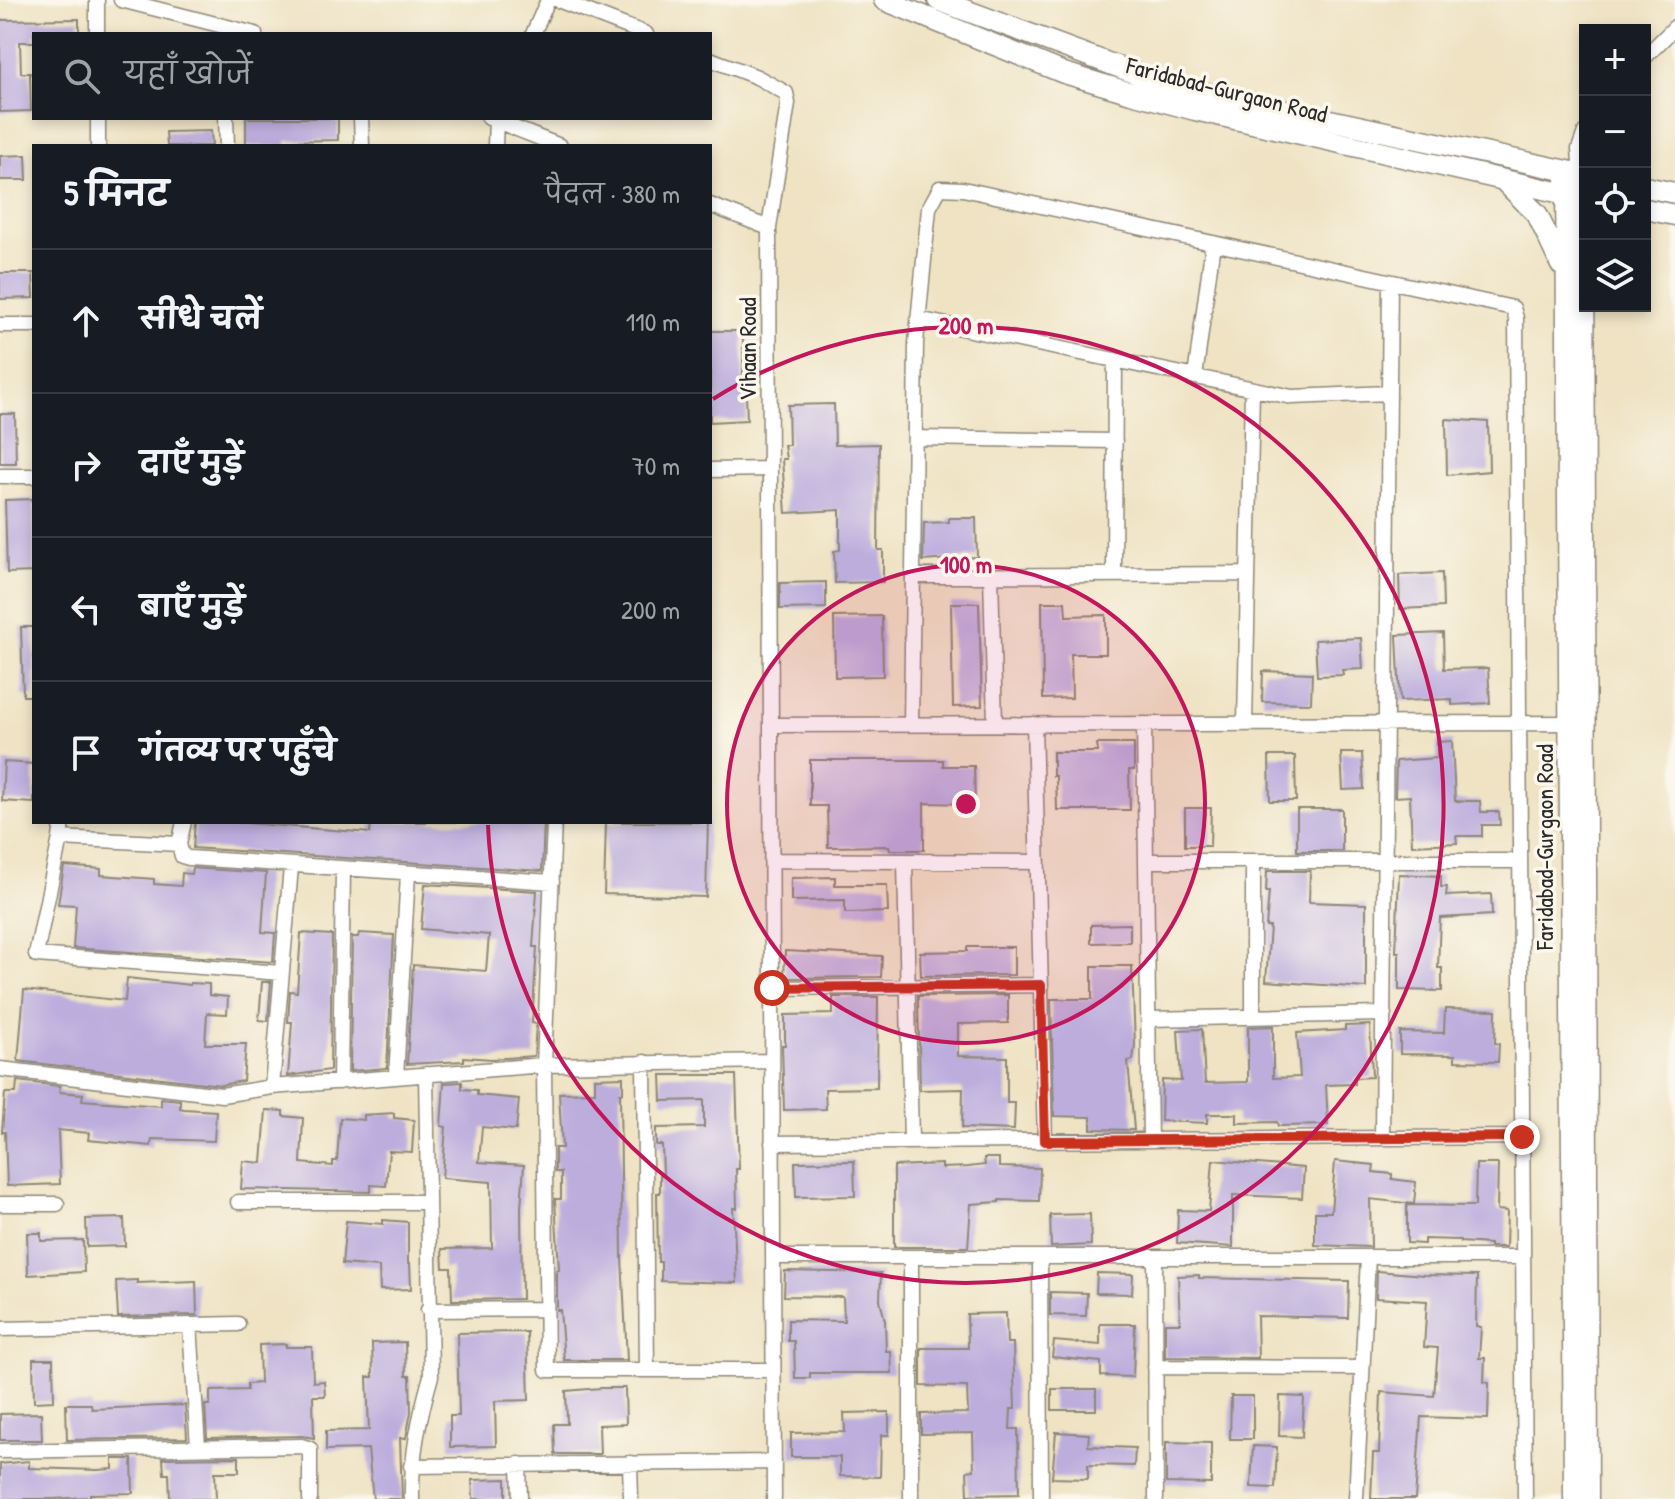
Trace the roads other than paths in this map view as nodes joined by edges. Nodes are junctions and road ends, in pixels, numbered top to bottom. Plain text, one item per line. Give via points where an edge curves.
1 (97, 0) edge
2 (121, 0) edge
3 (548, 0) edge
4 (558, 0) edge
5 (884, 0) edge
6 (938, 0) edge
7 (1675, 27) edge
8 (225, 30) edge
9 (97, 32) edge
10 (534, 32) edge
11 (641, 32) edge
12 (1651, 51) edge
13 (712, 60) edge
14 (98, 120) edge
15 (226, 120) edge
16 (361, 120) edge
17 (493, 120) edge
18 (495, 120) edge
19 (98, 144) edge
20 (227, 144) edge
21 (362, 144) edge
22 (495, 144) edge
23 (555, 144) edge
24 (1579, 149) edge
25 (1578, 173) edge
26 (1503, 180) junction
27 (1651, 188) edge
28 (1675, 193) edge
29 (1578, 197) edge
30 (712, 206) edge
31 (769, 228) junction
32 (1213, 243) junction
33 (1578, 273) edge
34 (1390, 282) junction
35 (918, 319) junction
36 (0, 325) edge
37 (32, 325) edge
38 (1115, 360) junction
39 (1195, 377) junction
40 (1252, 389) junction
41 (1389, 393) junction
42 (915, 438) junction
43 (1115, 441) junction
44 (770, 469) junction
45 (712, 470) edge
46 (0, 476) edge
47 (32, 476) edge
48 (1248, 574) junction
49 (991, 575) junction
50 (1114, 575) junction
51 (913, 576) junction
52 (1520, 723) junction
53 (1577, 723) junction
54 (911, 724) junction
55 (995, 724) junction
56 (1034, 724) junction
57 (1144, 724) junction
58 (1245, 724) junction
59 (1387, 724) junction
60 (771, 725) junction
61 (62, 824) edge
62 (184, 824) edge
63 (554, 824) edge
64 (60, 838) junction
65 (179, 844) junction
66 (771, 860) junction
67 (905, 861) junction
68 (1146, 861) junction
69 (1253, 861) junction
70 (1386, 861) junction
71 (1520, 861) junction
72 (1038, 862) junction
73 (291, 867) junction
74 (343, 870) junction
75 (408, 874) junction
76 (552, 882) junction
77 (281, 973) junction
78 (1041, 985) junction
79 (908, 986) junction
80 (772, 988) junction
81 (1384, 1014) junction
82 (1253, 1017) junction
83 (1148, 1019) junction
84 (772, 1061) junction
85 (644, 1062) junction
86 (544, 1065) junction
87 (0, 1069) edge
88 (426, 1074) junction
89 (396, 1077) junction
90 (340, 1082) junction
91 (272, 1087) junction
92 (1522, 1137) junction
93 (1382, 1138) junction
94 (1150, 1140) junction
95 (1045, 1141) junction
96 (911, 1142) junction
97 (772, 1143) junction
98 (238, 1202) dead end
99 (427, 1202) junction
100 (0, 1204) edge
101 (57, 1204) dead end
102 (773, 1257) junction
103 (911, 1257) junction
104 (1040, 1257) junction
105 (1155, 1257) junction
106 (1368, 1257) junction
107 (1523, 1257) junction
108 (546, 1309) junction
109 (428, 1310) junction
110 (238, 1324) dead end
111 (190, 1325) junction
112 (0, 1329) edge
113 (1155, 1367) junction
114 (1362, 1368) junction
115 (647, 1370) junction
116 (773, 1370) junction
117 (198, 1447) junction
118 (0, 1451) edge
119 (774, 1462) junction
120 (630, 1463) junction
121 (519, 1464) junction
122 (411, 1466) junction
123 (310, 1499) edge
124 (412, 1499) edge
125 (520, 1499) edge
126 (631, 1499) edge
127 (774, 1499) edge
128 (911, 1499) edge
129 (1041, 1499) edge
130 (1156, 1499) edge
131 (1356, 1499) edge
132 (1525, 1499) edge
133 (1574, 1499) edge
134 (1588, 1499) edge

1 - 9 street
2 - 8 street
3 - 10 street
4 - 11 street
5 - 26 main road, Faridabad-Gurgaon Road via 1064,73 1131,93
6 - 25 main road, Faridabad-Gurgaon Road via 1167,85
7 - 12 street
13 - 31 street, Vihaan Road via 786,93
14 - 19 street
15 - 20 street
16 - 21 street
17 - 22 street
18 - 23 street
24 - 25 street
25 - 29 main road, Faridabad-Gurgaon Road
26 - 29 main road, Faridabad-Gurgaon Road
26 - 33 main road via 1537,214
27 - 28 main road
29 - 33 main road, Faridabad-Gurgaon Road
30 - 31 street
31 - 44 street, Vihaan Road
32 - 34 street
32 - 35 street via 940,188 929,208
32 - 39 street
33 - 53 main road, Faridabad-Gurgaon Road
34 - 41 street
34 - 52 street via 1513,308 1516,318
35 - 38 street
35 - 42 street
36 - 37 street
38 - 39 street
38 - 43 street
39 - 40 street
40 - 41 street via 1292,397
40 - 48 street
41 - 59 street
42 - 43 street
42 - 51 street
43 - 50 street
44 - 45 street
44 - 60 street, Vihaan Road
46 - 47 street
48 - 50 street
48 - 58 street
49 - 50 street
49 - 51 street
49 - 55 street
51 - 54 street
52 - 53 street
52 - 59 street
52 - 71 street
53 - 133 main road, Faridabad-Gurgaon Road
53 - 134 main road, Faridabad-Gurgaon Road
54 - 55 street
54 - 60 street
55 - 56 street
56 - 57 street
56 - 72 street
57 - 58 street
57 - 68 street
58 - 59 street
59 - 70 street
60 - 66 street, Vihaan Road
61 - 64 street
62 - 65 street
63 - 76 street
64 - 65 street
64 - 77 street via 36,955
65 - 73 street via 182,856 189,858
66 - 67 street
66 - 80 street, Vihaan Road
67 - 72 street
67 - 79 street
68 - 69 street
68 - 83 street
69 - 70 street
69 - 82 street
70 - 71 street
70 - 81 street
71 - 92 street
72 - 78 street
73 - 74 street
73 - 77 street
74 - 75 street
74 - 90 street
75 - 76 street
75 - 89 street
76 - 86 street
77 - 91 street
78 - 79 street
78 - 95 street
79 - 80 street
79 - 96 street
80 - 84 street, Vihaan Road
81 - 82 street
81 - 93 street
82 - 83 street
83 - 94 street
84 - 85 street
84 - 97 street, Vihaan Road
85 - 86 street
85 - 115 street
86 - 88 street
86 - 108 street
87 - 91 street via 222,1095
88 - 89 street
88 - 99 street
89 - 90 street
90 - 91 street
92 - 93 street
92 - 107 street
93 - 94 street
94 - 95 street
95 - 96 street
96 - 97 street
97 - 102 street, Vihaan Road
98 - 99 street
99 - 109 street
100 - 101 street
102 - 103 street
102 - 116 street, Vihaan Road
103 - 104 street
103 - 128 street
104 - 105 street
104 - 129 street
105 - 106 street
105 - 113 street
106 - 107 street
106 - 114 street
107 - 132 street
108 - 109 street
108 - 115 street via 547,1370
109 - 122 street via 431,1376
110 - 111 street
111 - 112 street
111 - 117 street
113 - 114 street
113 - 130 street
114 - 131 street
115 - 116 street
116 - 119 street, Vihaan Road
117 - 118 street
117 - 123 street via 310,1449
119 - 120 street
119 - 127 street, Vihaan Road
120 - 121 street
120 - 126 street
121 - 122 street
121 - 125 street
122 - 124 street

